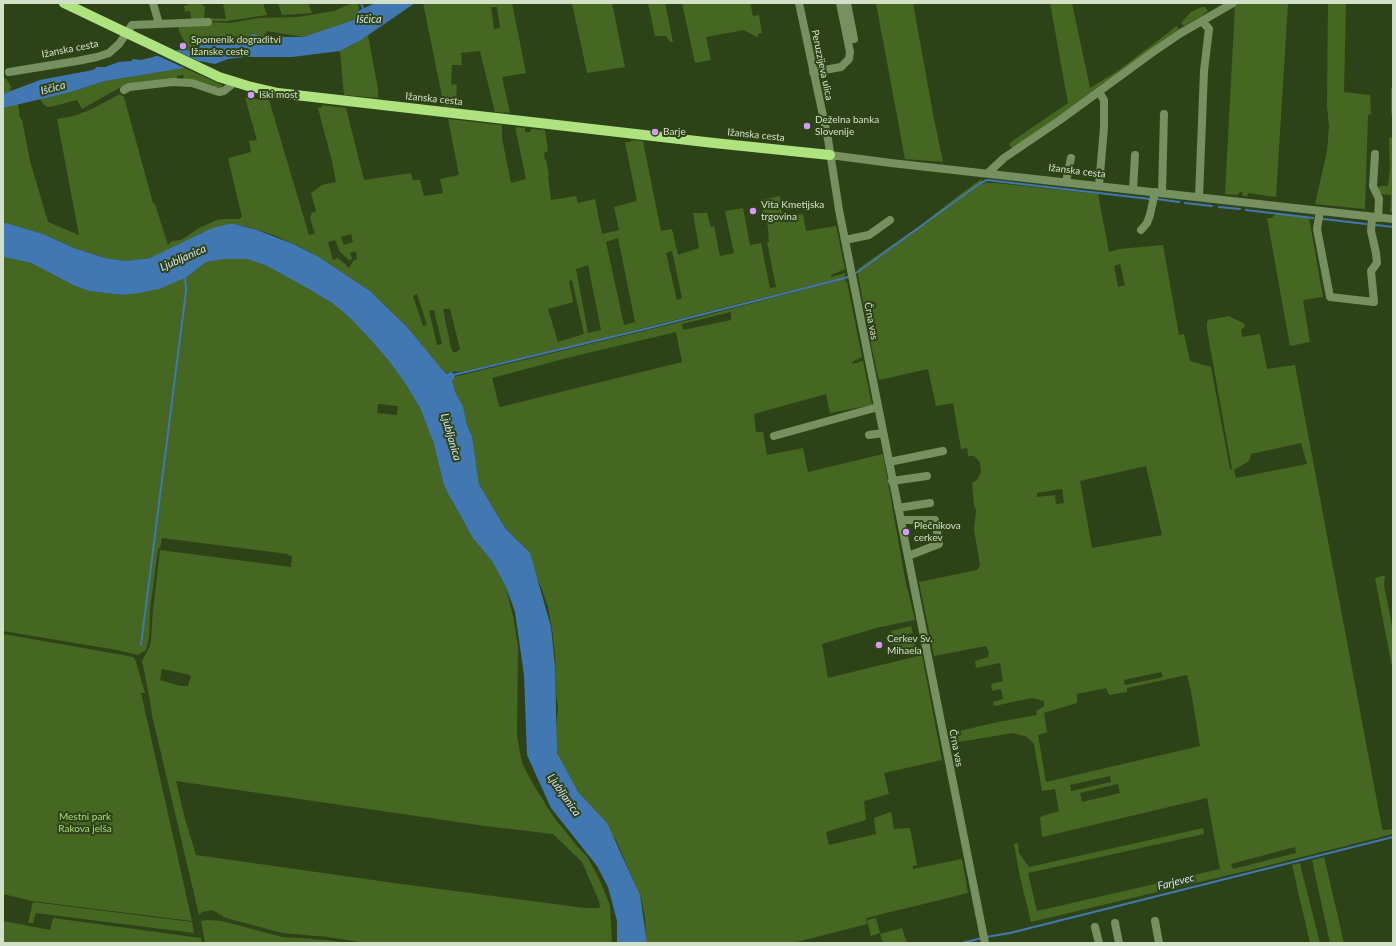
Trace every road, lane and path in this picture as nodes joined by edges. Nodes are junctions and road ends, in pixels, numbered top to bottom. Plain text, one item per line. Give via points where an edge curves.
1 (64, 3) edge
2 (153, 3) edge
3 (799, 3) edge
4 (840, 3) edge
5 (847, 3) edge
6 (1233, 3) edge
7 (1202, 21) junction
8 (208, 22) dead end
9 (159, 24) junction
10 (126, 33) junction
11 (854, 39) dead end
12 (9, 72) dead end
13 (813, 72) junction
14 (235, 82) junction
15 (124, 90) dead end
16 (1099, 92) junction
17 (1164, 114) dead end
18 (1374, 154) dead end
19 (830, 155) junction
20 (1135, 155) dead end
21 (1071, 158) dead end
22 (988, 174) junction
23 (1066, 182) junction
24 (1099, 186) junction
25 (1133, 190) junction
26 (1158, 193) junction
27 (1199, 197) junction
28 (1320, 211) junction
29 (1375, 217) junction
30 (1393, 219) edge
31 (890, 220) dead end
32 (1141, 230) dead end
33 (845, 240) junction
34 (878, 407) junction
35 (883, 432) junction
36 (869, 435) dead end
37 (774, 436) dead end
38 (943, 452) dead end
39 (889, 462) junction
40 (926, 476) dead end
41 (892, 481) junction
42 (930, 503) dead end
43 (898, 508) junction
44 (901, 520) junction
45 (908, 556) junction
46 (1155, 920) dead end
47 (1115, 923) dead end
48 (1095, 927) dead end
49 (984, 943) edge
50 (1099, 943) edge
51 (1119, 943) edge
52 (1159, 943) edge

1 - 10 main road, Ižanska cesta
2 - 9 street
3 - 13 street, Peruzzijeva ulica
4 - 13 street via 850,52 849,59 841,67
5 - 11 street
6 - 7 street
7 - 16 street via 1153,52
7 - 27 street via 1208,29
8 - 9 street, Ižanska cesta
9 - 10 street, Ižanska cesta via 132,25
10 - 12 street, Ižanska cesta via 109,53 97,57
10 - 14 main road, Ižanska cesta
13 - 19 street, Peruzzijeva ulica
14 - 15 street via 219,92 192,83 173,82 129,87
14 - 19 main road, Ižanska cesta via 287,95
16 - 22 street via 1004,158
16 - 24 street via 1104,100 1104,127
17 - 26 street
18 - 29 street via 1373,186 1379,199
19 - 22 street, Ižanska cesta
19 - 33 street, Črna vas
20 - 25 street
21 - 23 street
22 - 23 street, Ižanska cesta
23 - 24 street, Ižanska cesta
24 - 25 street, Ižanska cesta
25 - 26 street, Ižanska cesta
26 - 27 street, Ižanska cesta
26 - 32 street via 1147,223
27 - 28 street, Ižanska cesta
28 - 29 street, Ižanska cesta
28 - 29 street via 1317,229 1330,297 1374,302 1372,271 1377,263 1371,231
29 - 30 street, Ižanska cesta
31 - 33 street via 869,235
33 - 34 street, Črna vas
34 - 35 street, Črna vas
34 - 37 street
35 - 36 street
35 - 39 street, Črna vas
38 - 39 street
39 - 41 street, Črna vas
40 - 41 street
41 - 43 street, Črna vas
42 - 43 street
43 - 44 street, Črna vas
44 - 45 street, Črna vas
44 - 45 street via 934,520 939,544
45 - 49 street, Črna vas
46 - 52 street
47 - 51 street
48 - 50 street

